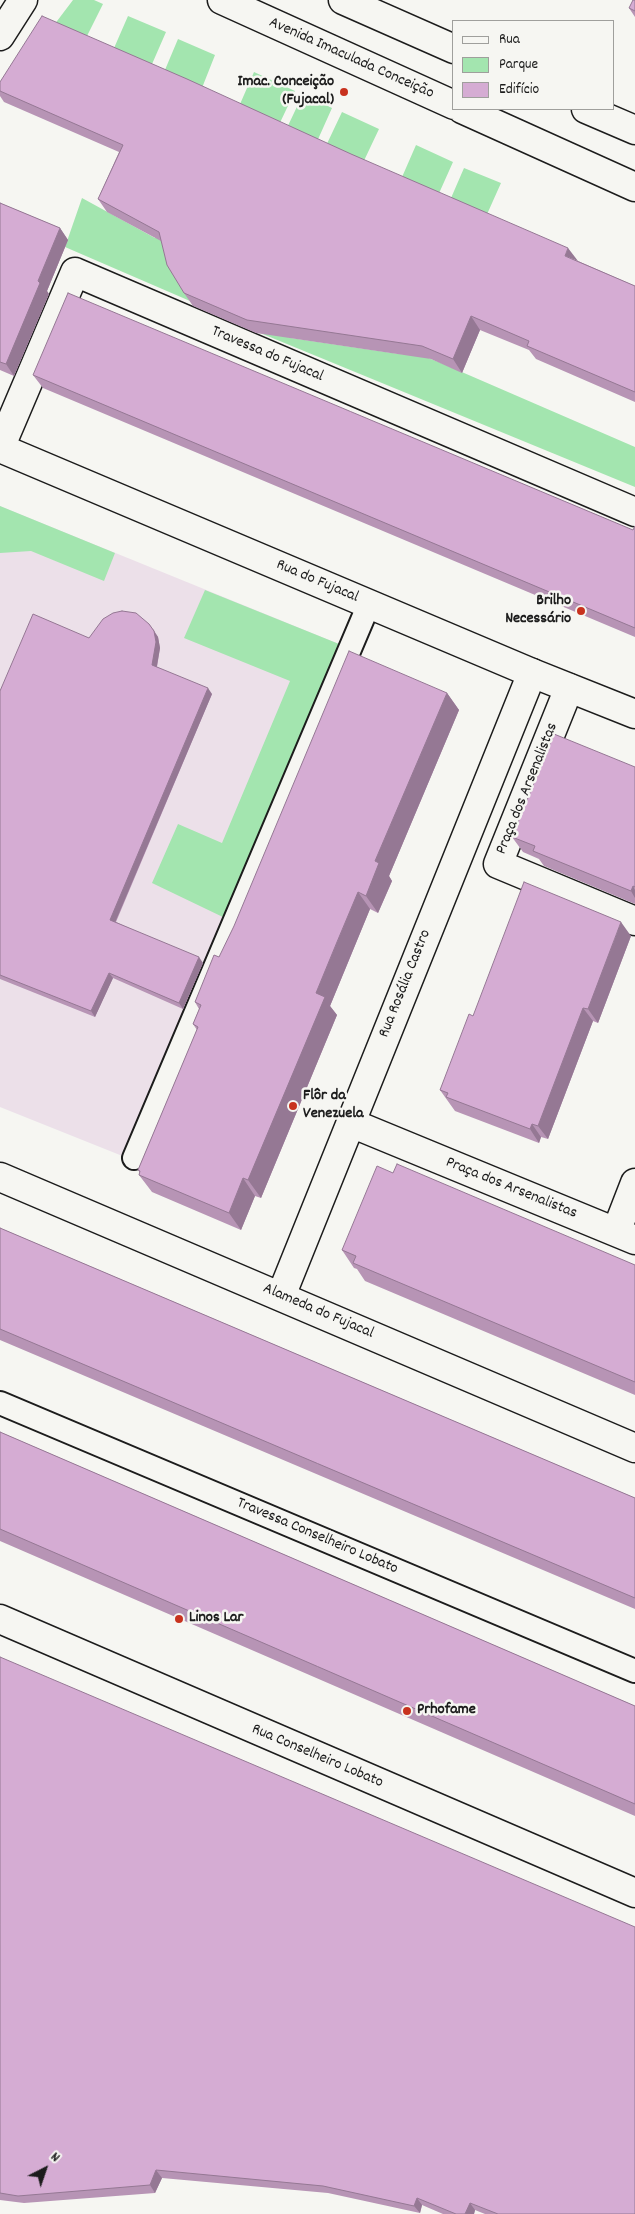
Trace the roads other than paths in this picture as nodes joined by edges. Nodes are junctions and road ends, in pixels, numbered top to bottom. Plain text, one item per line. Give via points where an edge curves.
1 (23, 0) edge
2 (222, 0) edge
3 (343, 0) edge
4 (0, 36) edge
5 (452, 49) edge
6 (452, 104) edge
7 (464, 110) edge
8 (588, 110) edge
9 (635, 130) edge
10 (635, 187) edge
11 (0, 448) edge
12 (635, 512) edge
13 (369, 604) junction
14 (532, 673) junction
15 (569, 688) junction
16 (635, 714) edge
17 (635, 921) edge
18 (351, 1123) junction
19 (134, 1158) dead end
20 (0, 1176) edge
21 (635, 1182) edge
22 (625, 1236) edge
23 (281, 1296) junction
24 (0, 1403) edge
25 (635, 1448) edge
26 (0, 1620) edge
27 (635, 1671) edge
28 (635, 1893) edge

1 - 4 street
2 - 6 street, Avenida Imaculada Conceição
3 - 5 street
7 - 10 street
8 - 9 street
11 - 12 street, Travessa do Fujacal via 75,272
11 - 13 street, Rua do Fujacal
13 - 14 street, Rua do Fujacal
13 - 19 lane
14 - 15 street, Rua do Fujacal
14 - 18 street, Rua Rosália Castro
15 - 16 street, Rua do Fujacal
15 - 17 street, Praça dos Arsenalistas via 498,864
18 - 22 street, Praça dos Arsenalistas
18 - 23 street, Rua Rosália Castro
20 - 23 street, Alameda do Fujacal
21 - 22 street, Praça dos Arsenalistas
23 - 25 street, Alameda do Fujacal
24 - 27 lane, Travessa Conselheiro Lobato
26 - 28 street, Rua Conselheiro Lobato

